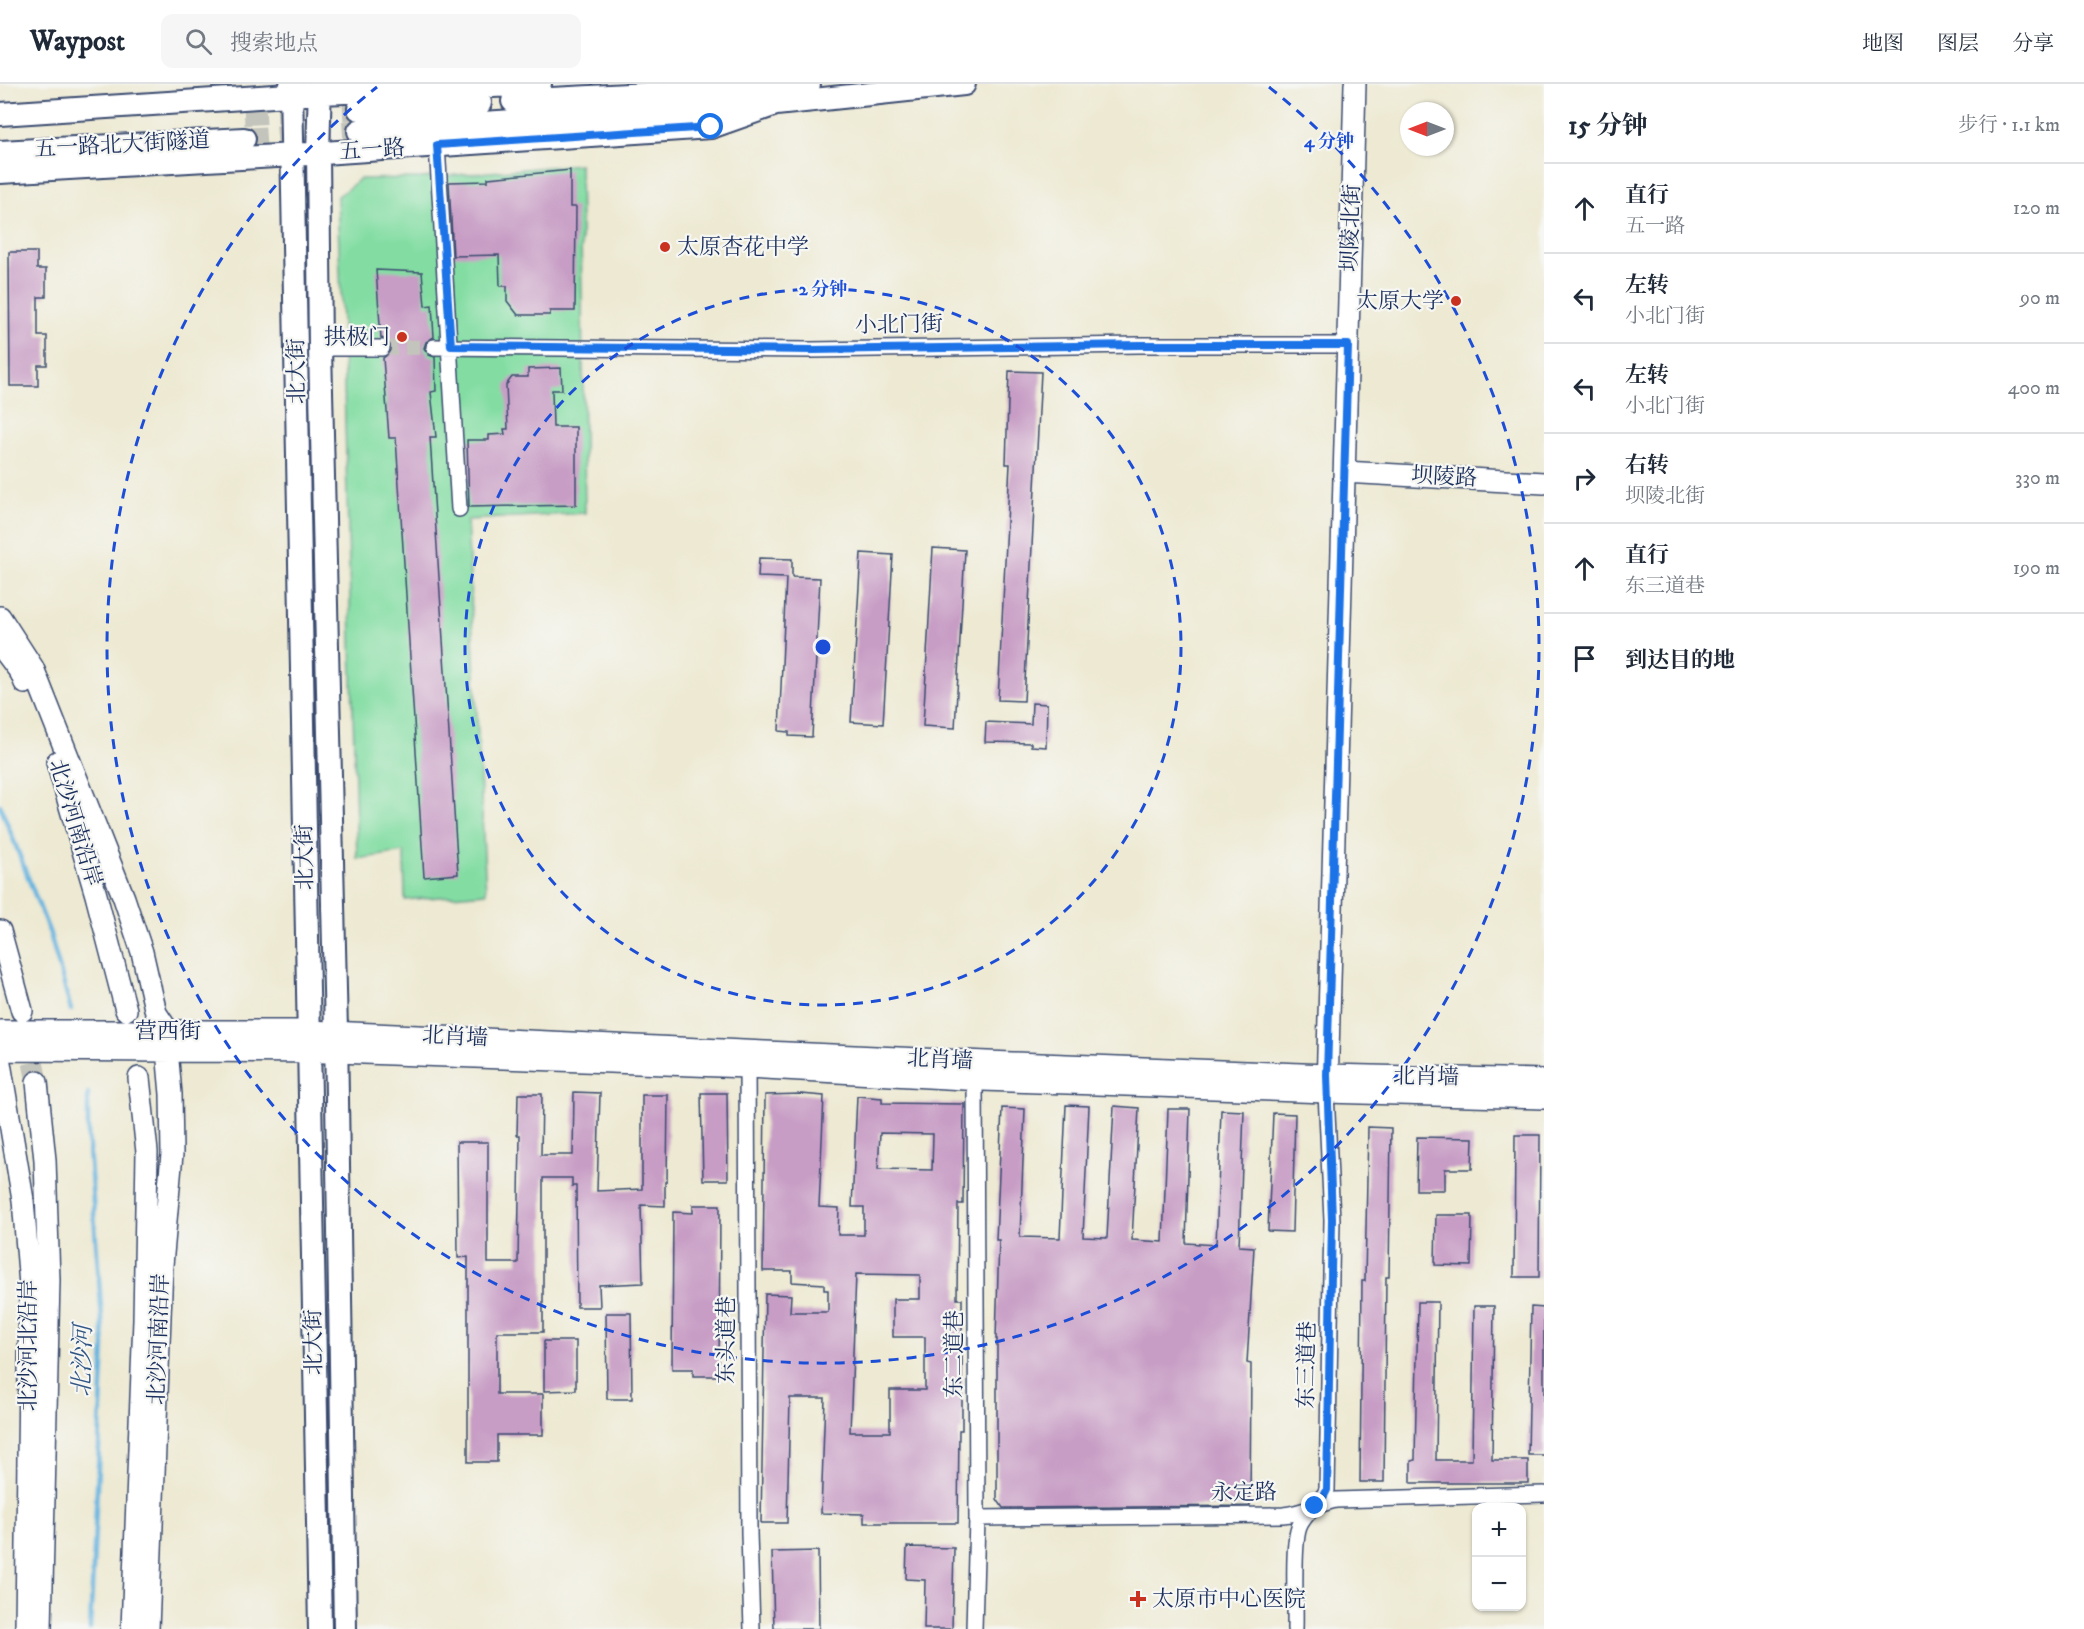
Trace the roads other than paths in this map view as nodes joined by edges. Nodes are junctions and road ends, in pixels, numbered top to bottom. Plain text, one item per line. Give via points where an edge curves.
1 (540, 84) edge
2 (754, 84) edge
3 (808, 84) edge
4 (964, 84) edge
5 (1355, 84) edge
6 (320, 89) edge
7 (291, 90) edge
8 (779, 96) junction
9 (0, 114) edge
10 (244, 114) tunnel mouth
11 (359, 120) tunnel mouth
12 (0, 129) edge
13 (244, 139) tunnel mouth
14 (437, 145) junction
15 (0, 152) edge
16 (318, 153) junction
17 (293, 155) junction
18 (0, 172) edge
19 (1348, 345) junction
20 (451, 346) junction
21 (435, 347) tunnel mouth
22 (320, 348) junction
23 (382, 348) tunnel mouth
24 (1344, 472) junction
25 (1544, 483) edge
26 (459, 509) dead end
27 (0, 617) edge
28 (0, 645) edge
29 (0, 931) edge
30 (126, 1010) dead end
31 (22, 1011) tunnel mouth
32 (0, 1031) edge
33 (39, 1040) junction
34 (167, 1040) junction
35 (308, 1041) junction
36 (336, 1042) junction
37 (0, 1050) edge
38 (747, 1059) junction
39 (0, 1063) edge
40 (139, 1078) dead end
41 (979, 1079) junction
42 (1544, 1080) edge
43 (37, 1082) tunnel mouth
44 (1327, 1084) junction
45 (1544, 1098) edge
46 (1544, 1494) edge
47 (1315, 1506) junction
48 (981, 1518) junction
49 (151, 1527) junction
50 (133, 1599) junction
51 (26, 1629) edge
52 (41, 1629) edge
53 (132, 1629) edge
54 (139, 1629) edge
55 (148, 1629) edge
56 (320, 1629) edge
57 (345, 1629) edge
58 (752, 1629) edge
59 (974, 1629) edge
60 (982, 1629) edge
61 (1295, 1629) edge

1 - 6 main road
2 - 8 main road, 五一路
3 - 8 main road, 五一路
4 - 8 main road, 五一路
5 - 19 street, 坝陵北街
6 - 7 main road
6 - 16 main road
7 - 9 main road
7 - 17 main road, 北大街
8 - 11 main road, 五一路
8 - 14 main road, 五一路 via 711,127
10 - 12 main road, 五一路北大街隧道
13 - 15 main road, 五一路北大街隧道
14 - 16 main road, 五一路
14 - 20 street
16 - 17 main road, 五一路
16 - 22 main road
17 - 18 main road, 五一路
17 - 35 main road, 北大街
19 - 20 street, 小北门街 via 812,350
19 - 24 street, 坝陵北街
20 - 21 street, 小北门街
20 - 26 street
22 - 23 street
22 - 36 main road
24 - 25 street, 坝陵路
24 - 44 street, 坝陵北街
27 - 34 street via 33,668 124,898
28 - 30 street, 北沙河南沿岸 via 21,673 55,755
29 - 31 street
32 - 33 street, 营西街
33 - 34 street, 营西街
33 - 37 street, 营西街
34 - 35 street, 营西街
34 - 49 street, 北沙河南沿岸 via 172,1154 162,1265
35 - 36 street, 营西街
35 - 56 main road, 北大街
36 - 38 street, 北肖墙
36 - 57 main road
38 - 41 street
38 - 44 street, 北肖墙
38 - 58 street, 东头道巷
39 - 51 street, 北沙河北沿岸 via 23,1200 30,1286
40 - 50 street, 北沙河南沿岸 via 147,1152
41 - 44 street
41 - 48 street, 东二道巷
42 - 44 street, 北肖墙
43 - 52 street, 北沙河北沿岸 via 45,1160 49,1280
44 - 45 street
44 - 47 street, 东三道巷 via 1332,1220 1327,1490
46 - 47 street, 永定路 via 1336,1500
47 - 48 street, 永定路 via 1283,1515
47 - 61 street, 东三道巷 via 1296,1535
48 - 59 street, 东二道巷
48 - 60 street, 东二道巷
49 - 50 street
49 - 55 street, 北沙河南沿岸
50 - 53 street, 北沙河南沿岸
50 - 54 street

